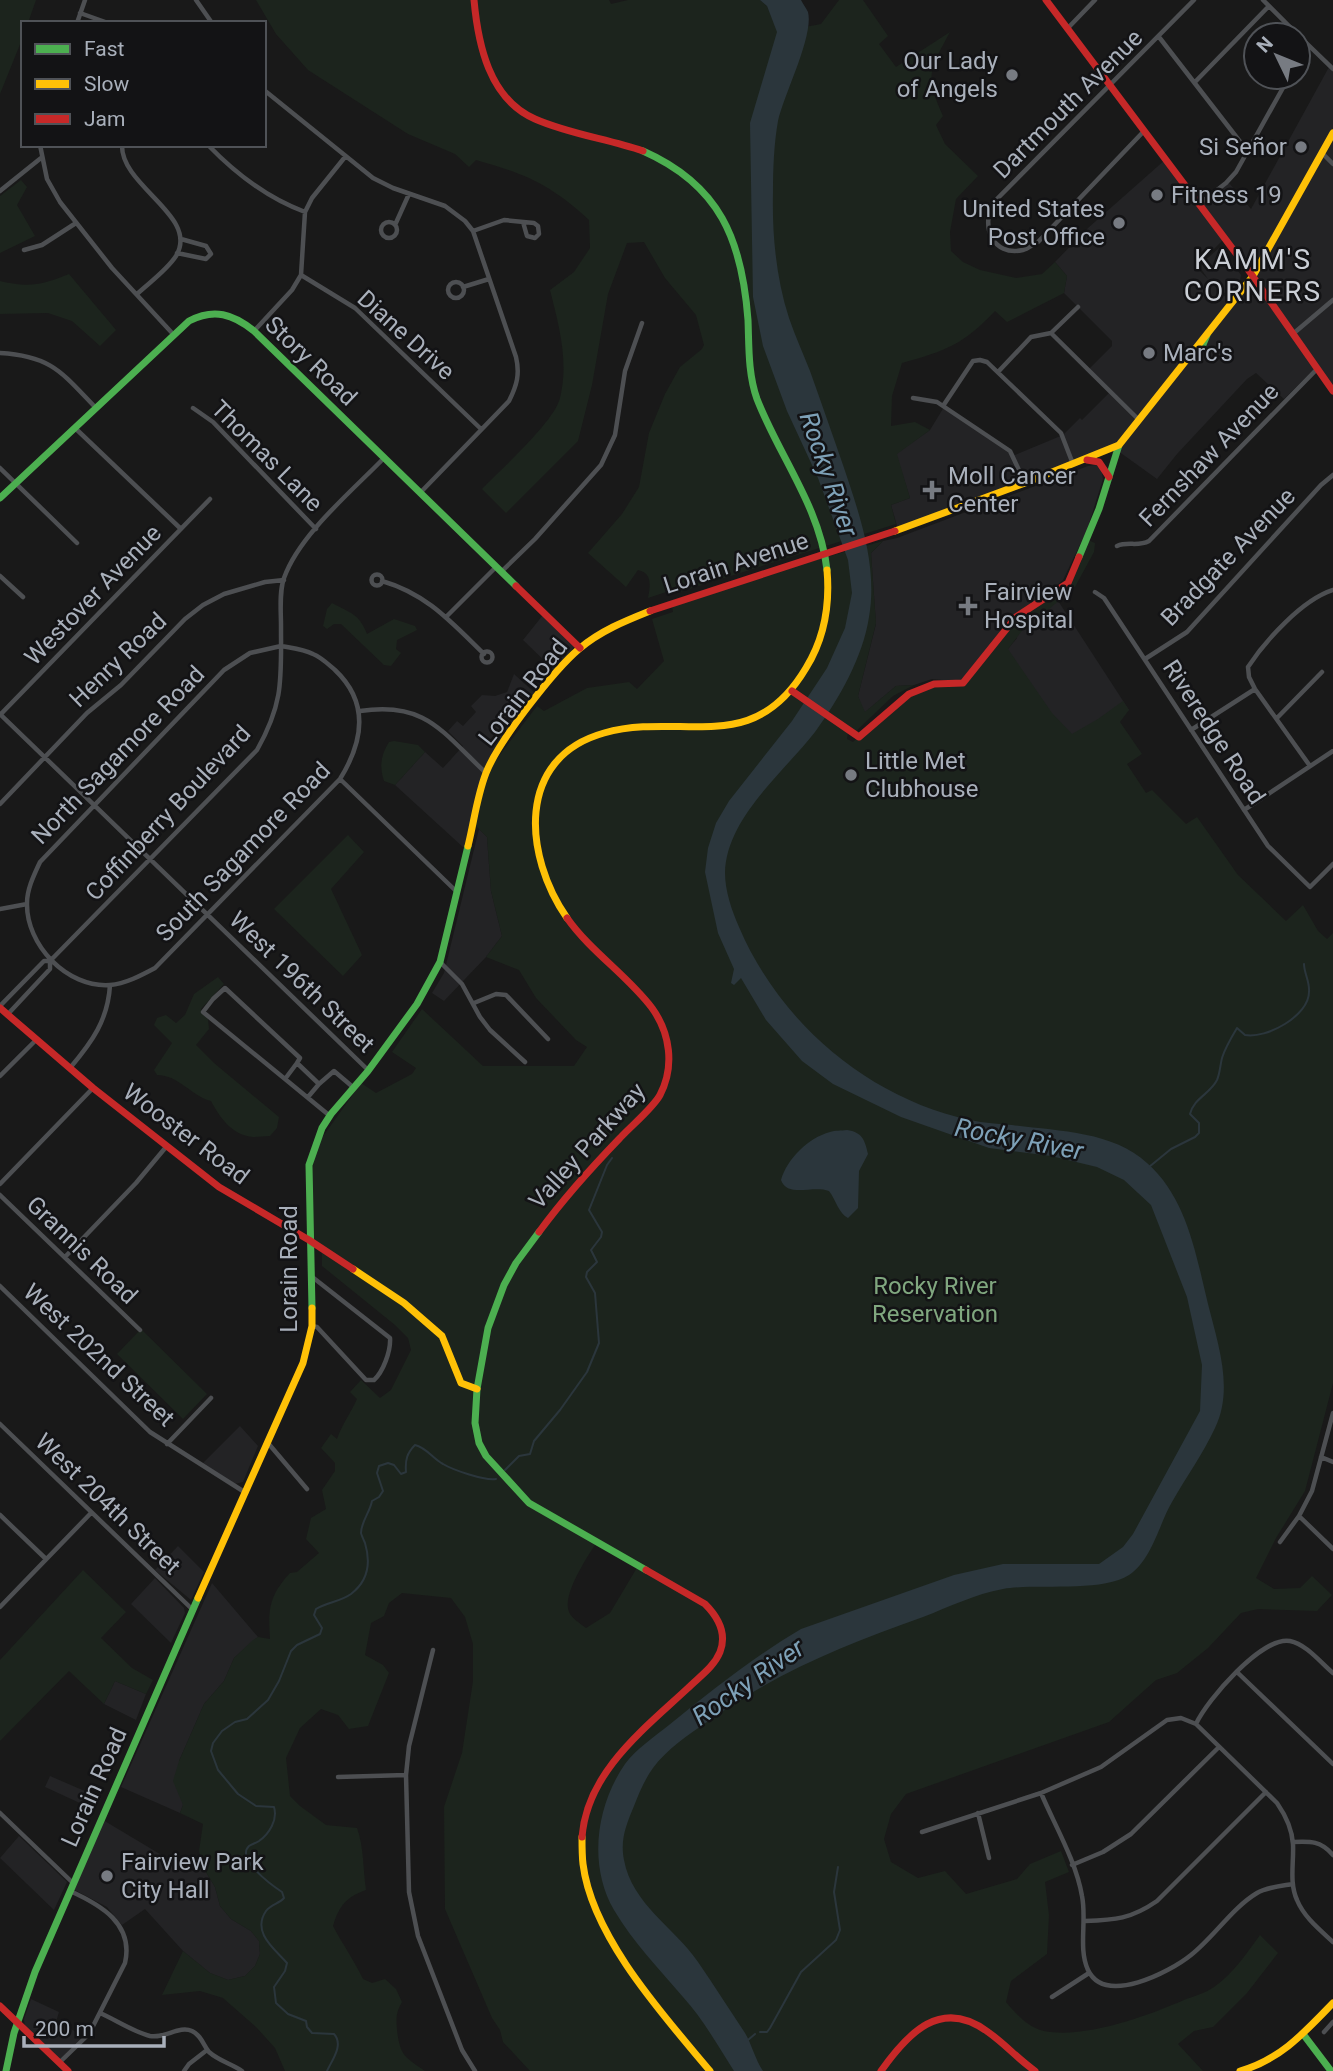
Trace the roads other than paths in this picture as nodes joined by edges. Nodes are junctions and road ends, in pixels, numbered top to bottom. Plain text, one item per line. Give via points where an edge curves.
1 (85, 0) edge
2 (196, 0) edge
3 (474, 0) edge
4 (1046, 0) edge
5 (1095, 0) edge
6 (1194, 0) edge
7 (1263, 0) edge
8 (1269, 6) junction
9 (80, 13) junction
10 (78, 21) edge
11 (102, 21) edge
12 (211, 21) edge
13 (1284, 21) edge
14 (1067, 29) junction
15 (1158, 37) junction
16 (1312, 50) edge
17 (1333, 69) edge
18 (1195, 82) junction
19 (1110, 85) junction
20 (1281, 91) edge
21 (266, 92) edge
22 (1145, 131) junction
23 (1333, 133) edge
24 (40, 147) edge
25 (122, 147) edge
26 (210, 147) edge
27 (1248, 152) junction
28 (1322, 153) junction
29 (345, 157) junction
30 (41, 159) junction
31 (1333, 164) edge
32 (0, 191) edge
33 (410, 194) junction
34 (1199, 204) junction
35 (305, 212) junction
36 (523, 222) dead end
37 (76, 223) junction
38 (395, 225) dead end
39 (473, 231) junction
40 (181, 239) junction
41 (24, 250) dead end
42 (177, 253) junction
43 (302, 275) junction
44 (1253, 276) junction
45 (489, 279) junction
46 (463, 287) dead end
47 (137, 294) junction
48 (1333, 300) edge
49 (1078, 307) dead end
50 (642, 323) dead end
51 (254, 331) junction
52 (1051, 333) junction
53 (1294, 333) junction
54 (173, 334) junction
55 (0, 353) edge
56 (1317, 369) junction
57 (998, 372) junction
58 (1333, 391) edge
59 (913, 398) dead end
60 (943, 406) junction
61 (96, 408) junction
62 (193, 408) dead end
63 (1139, 421) junction
64 (75, 428) junction
65 (481, 429) junction
66 (1119, 445) junction
67 (383, 459) junction
68 (1085, 459) junction
69 (1073, 465) junction
70 (0, 468) edge
71 (1333, 475) edge
72 (1109, 477) junction
73 (16, 484) junction
74 (1025, 484) junction
75 (420, 493) junction
76 (0, 498) edge
77 (211, 499) dead end
78 (181, 529) junction
79 (316, 529) junction
80 (77, 543) dead end
81 (1117, 546) dead end
82 (498, 569) junction
83 (0, 576) edge
84 (284, 580) junction
85 (382, 581) dead end
86 (1333, 590) edge
87 (1095, 592) dead end
88 (23, 597) dead end
89 (650, 611) joint
90 (446, 617) junction
91 (281, 646) junction
92 (580, 648) junction
93 (484, 654) dead end
94 (1145, 659) junction
95 (1322, 672) dead end
96 (1255, 689) junction
97 (792, 691) junction
98 (359, 711) junction
99 (0, 715) edge
100 (1277, 718) junction
101 (1191, 730) junction
102 (1333, 751) edge
103 (46, 757) junction
104 (1310, 766) junction
105 (486, 773) junction
106 (340, 779) junction
107 (0, 804) edge
108 (94, 804) junction
109 (1244, 810) junction
110 (151, 860) junction
111 (1333, 864) edge
112 (457, 892) junction
113 (27, 904) junction
114 (0, 909) edge
115 (207, 915) junction
116 (50, 961) junction
117 (440, 962) junction
118 (110, 985) junction
119 (474, 1003) junction
120 (0, 1007) edge
121 (8, 1014) junction
122 (37, 1039) junction
123 (548, 1039) dead end
124 (525, 1062) dead end
125 (298, 1063) junction
126 (70, 1068) junction
127 (369, 1071) junction
128 (0, 1076) edge
129 (285, 1079) junction
130 (319, 1084) junction
131 (93, 1088) junction
132 (354, 1088) junction
133 (307, 1097) junction
134 (330, 1116) junction
135 (166, 1147) junction
136 (0, 1184) edge
137 (0, 1195) edge
138 (309, 1240) junction
139 (65, 1257) junction
140 (310, 1276) junction
141 (0, 1286) edge
142 (312, 1326) junction
143 (140, 1330) dead end
144 (477, 1388) junction
145 (211, 1398) dead end
146 (1333, 1413) edge
147 (0, 1424) edge
148 (268, 1443) junction
149 (167, 1444) junction
150 (1321, 1457) junction
151 (1333, 1462) edge
152 (307, 1489) dead end
153 (246, 1493) junction
154 (91, 1513) junction
155 (0, 1515) edge
156 (1299, 1516) junction
157 (1280, 1542) dead end
158 (1333, 1549) edge
159 (46, 1559) junction
160 (0, 1607) edge
161 (193, 1610) junction
162 (433, 1650) dead end
163 (1238, 1673) junction
164 (1333, 1673) edge
165 (1196, 1724) junction
166 (1219, 1747) junction
167 (1333, 1764) edge
168 (406, 1775) junction
169 (338, 1777) dead end
170 (1266, 1792) junction
171 (1041, 1793) junction
172 (0, 1813) edge
173 (978, 1813) junction
174 (922, 1832) dead end
175 (1293, 1842) junction
176 (1333, 1855) edge
177 (989, 1858) dead end
178 (1072, 1866) junction
179 (74, 1883) junction
180 (1293, 1884) junction
181 (70, 1891) junction
182 (1085, 1921) junction
183 (1333, 1942) edge
184 (1089, 1973) junction
185 (1052, 1997) dead end
186 (1333, 2003) edge
187 (0, 2006) edge
188 (100, 2013) junction
189 (17, 2022) junction
190 (1333, 2022) edge
191 (1324, 2032) dead end
192 (1303, 2034) junction
193 (207, 2050) junction
194 (59, 2063) junction
195 (6, 2071) edge
196 (68, 2071) edge
197 (184, 2071) edge
198 (242, 2071) edge
199 (475, 2071) edge
200 (710, 2071) edge
201 (881, 2071) edge
202 (1035, 2071) edge
203 (1240, 2071) edge
204 (1331, 2071) edge

1 - 9 street
2 - 12 street
3 - 97 street, Valley Parkway via 476,30 487,65 517,109 551,125 656,155 679,168 707,194 731,232 743,266 752,385 813,520 826,565 827,607 819,638
4 - 14 street
5 - 14 street
6 - 15 street, Dartmouth Avenue
7 - 8 street
8 - 13 street
8 - 18 street
9 - 10 street
9 - 11 street
14 - 19 street
15 - 18 street
15 - 19 street, Dartmouth Avenue
16 - 17 street
18 - 27 street
19 - 22 street
19 - 22 street, Dartmouth Avenue via 994,202 987,221 992,240 1010,250 1024,250 1038,242
20 - 27 street
21 - 29 street
22 - 34 street
23 - 28 street, Lorain Avenue
24 - 30 street
25 - 40 street via 132,175 173,218
26 - 35 street via 263,192
27 - 34 street via 1226,183
28 - 31 street
28 - 44 street, Lorain Avenue
29 - 33 street via 373,178
29 - 35 street
30 - 32 street
30 - 37 street via 53,191
33 - 38 street
33 - 39 street via 445,206
34 - 44 street
35 - 43 street
36 - 39 street via 496,221
37 - 41 street via 42,245
37 - 47 street
39 - 45 street
40 - 42 street
40 - 42 street via 206,246 211,254 202,260
42 - 47 street
43 - 51 street
43 - 65 street, Diane Drive via 355,308
44 - 53 street
44 - 63 street, Lorain Avenue
45 - 46 street
45 - 65 street via 519,371 509,401
47 - 54 street
48 - 53 street
49 - 52 street
50 - 82 street via 625,370 615,435 601,465 535,539
51 - 54 street, Story Road via 233,316 210,312 188,320
51 - 67 street, Story Road
52 - 57 street via 1031,337
52 - 63 street
53 - 56 street
54 - 61 street, Story Road
55 - 61 street via 49,363
56 - 58 street
56 - 81 street, Fernshaw Avenue via 1149,541
57 - 60 street via 987,362 973,361
57 - 69 street via 1061,433
59 - 60 street
60 - 74 street via 1010,451
61 - 64 street, Story Road
62 - 79 street, Thomas Lane via 213,422
63 - 66 street, Lorain Avenue
64 - 73 street, Story Road
64 - 78 street
65 - 75 street
66 - 68 street, Lorain Avenue
66 - 72 street
67 - 75 street, Story Road
67 - 79 street, Coffinberry Boulevard
68 - 69 street, Lorain Avenue
68 - 72 street via 1099,461
69 - 74 street, Lorain Avenue
70 - 73 street
71 - 94 street, Bradgate Avenue via 1187,632
72 - 97 street via 1068,583 1016,617 963,683 932,684 913,691 859,737
73 - 76 street, Story Road
73 - 80 street
74 - 89 street, Lorain Avenue, bridge
75 - 82 street, Story Road
77 - 78 street, Westover Avenue
78 - 99 street, Westover Avenue
79 - 84 street, Coffinberry Boulevard via 303,543
82 - 90 street
82 - 92 street, Story Road
83 - 88 street
84 - 91 street, Coffinberry Boulevard
84 - 103 street, Henry Road via 248,586 203,605
85 - 90 street via 416,594
86 - 96 street via 1306,602 1255,656 1248,667
87 - 94 street, Riveredge Road via 1104,598
89 - 92 street, Lorain Road via 617,624
90 - 93 street
91 - 98 street via 313,654 327,663 350,689
91 - 108 street, North Sagamore Road via 250,653 224,670
91 - 110 street, Coffinberry Boulevard via 278,706 257,750
92 - 105 street, Lorain Road via 501,744
94 - 101 street, Riveredge Road
95 - 100 street
96 - 100 street
96 - 101 street
97 - 144 street, Valley Parkway via 764,712 738,723 600,735 570,750 542,784 534,832 550,890 584,940 661,1020 670,1051 669,1066 666,1083 650,1108 569,1190 516,1263 488,1328
98 - 105 street via 390,709 416,714 430,721
98 - 106 street, South Sagamore Road via 356,750
99 - 103 street, West 196th Street
100 - 104 street
101 - 109 street, Riveredge Road
102 - 104 street
103 - 107 street, Henry Road
103 - 108 street, West 196th Street
104 - 109 street
105 - 112 street, Lorain Road
106 - 112 street
106 - 115 street, South Sagamore Road
108 - 110 street, West 196th Street
108 - 113 street, North Sagamore Road via 40,862
109 - 111 street, Riveredge Road via 1268,846 1310,887
110 - 115 street, West 196th Street
110 - 116 street, Coffinberry Boulevard
112 - 117 street, Lorain Road
113 - 114 street
113 - 116 street, North Sagamore Road via 32,933
115 - 118 street, South Sagamore Road via 155,968
115 - 127 street, West 196th Street
116 - 118 street via 74,977
116 - 120 street, Coffinberry Boulevard via 44,961
116 - 121 street, Coffinberry Boulevard via 50,969
117 - 119 street
117 - 127 street, Lorain Road via 425,993
118 - 126 street via 102,1024
119 - 123 street via 506,995
119 - 124 street via 490,1030
120 - 121 street, Wooster Road
121 - 122 street, Wooster Road
122 - 126 street, Wooster Road
122 - 128 street
125 - 129 street
125 - 129 street via 300,1058 225,988 213,999 203,1012
125 - 130 street
126 - 131 street, Wooster Road
127 - 132 street, Lorain Road
129 - 133 street
130 - 132 street via 334,1071
130 - 133 street
131 - 135 street, Wooster Road
131 - 136 street
132 - 134 street, Lorain Road
133 - 134 street
134 - 138 street, Lorain Road via 309,1165
135 - 138 street, Wooster Road via 219,1187
135 - 139 street
137 - 139 street, Grannis Road
138 - 140 street, Lorain Road
138 - 144 street, Wooster Road via 404,1303 442,1336 460,1383
139 - 143 street, Grannis Road
140 - 142 street, Lorain Road
140 - 142 street via 390,1338 378,1376 366,1380
141 - 149 street, West 202nd Street
142 - 148 street, Lorain Road via 303,1363
144 - 200 street, Valley Parkway via 474,1423 479,1443 513,1488 556,1520 705,1604 720,1625 721,1647 709,1668 603,1775 589,1805 581,1850 588,1888 615,1945
145 - 149 street
146 - 150 street
147 - 154 street, West 204th Street
148 - 152 street
148 - 153 street, Lorain Road
149 - 153 street, West 202nd Street
150 - 151 street
150 - 156 street
153 - 161 street, Lorain Road
154 - 159 street
154 - 161 street, West 204th Street
155 - 159 street
156 - 157 street
156 - 158 street
159 - 160 street
161 - 179 street, Lorain Road
162 - 168 street
163 - 164 street via 1262,1649 1291,1641
163 - 165 street
163 - 167 street
165 - 166 street
165 - 171 street via 1181,1718 1167,1720 1101,1767
166 - 170 street
166 - 178 street via 1131,1834
168 - 169 street
168 - 199 street via 409,1892 418,1936 462,2050
170 - 175 street via 1287,1819
170 - 182 street via 1157,1901 1119,1920
171 - 173 street
171 - 178 street
172 - 179 street
173 - 174 street
173 - 177 street
175 - 176 street via 1317,1841
175 - 180 street
178 - 182 street via 1083,1897
179 - 181 street, Lorain Road
180 - 183 street via 1303,1911
180 - 184 street via 1256,1893 1189,1957 1160,1973 1119,1987 1098,1982
181 - 188 street via 116,1920 126,1942 125,1963
181 - 189 street, Lorain Road
182 - 184 street via 1084,1960
184 - 185 street
186 - 192 street
187 - 189 street
188 - 193 street via 150,2036 191,2031 200,2036
188 - 194 street via 89,2034
189 - 194 street
189 - 195 street, Lorain Road
190 - 191 street
192 - 203 street via 1271,2060
192 - 204 street
193 - 197 street
193 - 198 street
194 - 196 street
201 - 202 street via 911,2032 928,2022 951,2018 982,2028

